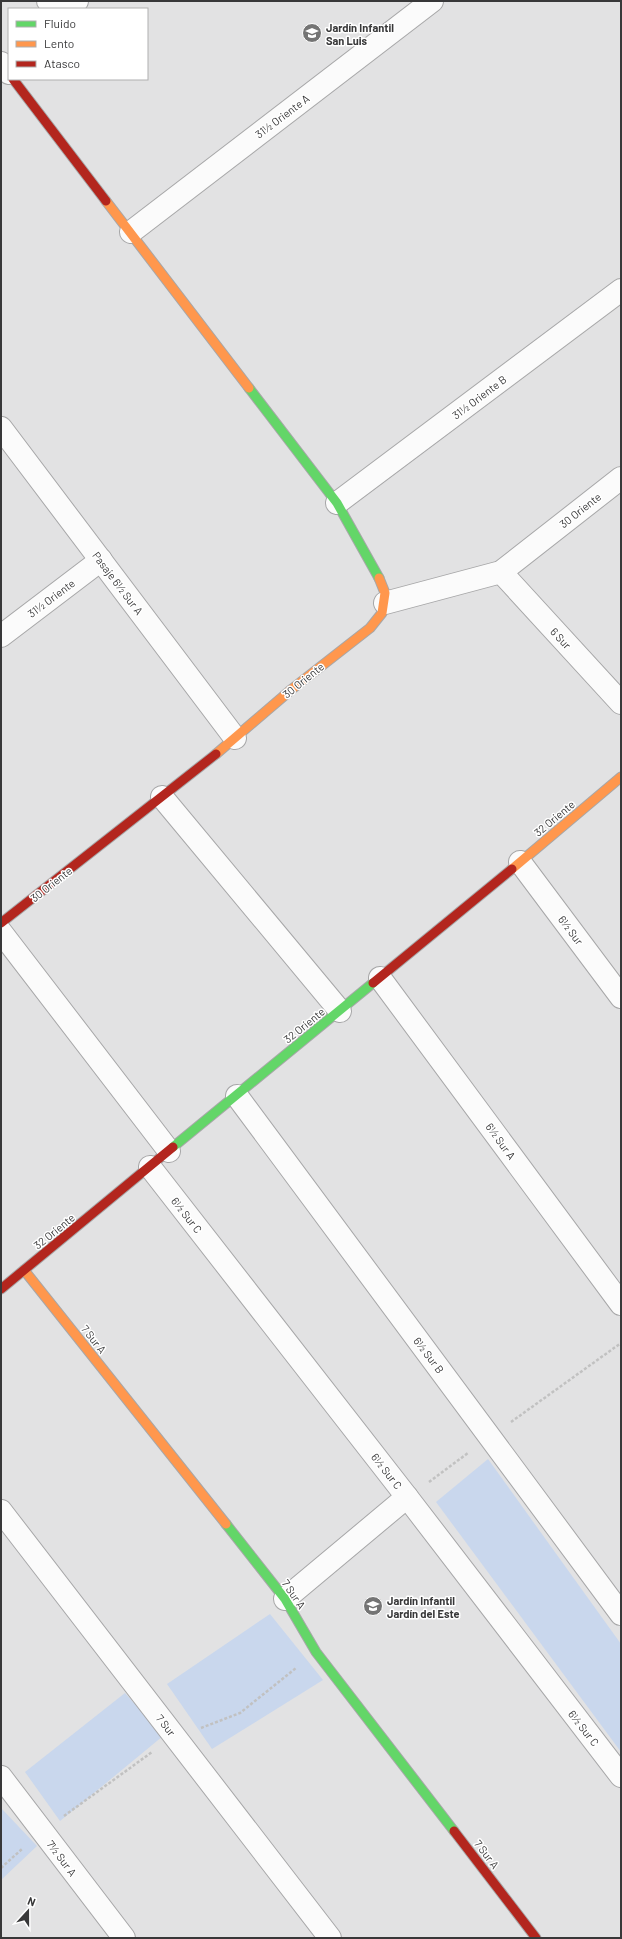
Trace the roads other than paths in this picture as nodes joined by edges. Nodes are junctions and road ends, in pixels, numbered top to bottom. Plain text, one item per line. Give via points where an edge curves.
1 (77, 1) edge
2 (432, 1) edge
3 (68, 8) edge
4 (1, 63) edge
5 (8, 72) edge
6 (14, 80) edge
7 (131, 232) junction
8 (621, 290) edge
9 (1, 428) edge
10 (621, 478) edge
11 (337, 504) junction
12 (101, 560) junction
13 (501, 572) junction
14 (385, 603) junction
15 (1, 636) edge
16 (621, 703) edge
17 (235, 738) junction
18 (621, 777) edge
19 (162, 797) junction
20 (520, 862) junction
21 (1, 923) edge
22 (1, 932) edge
23 (380, 978) junction
24 (621, 997) edge
25 (340, 1011) junction
26 (236, 1096) junction
27 (169, 1150) junction
28 (150, 1167) junction
29 (24, 1270) junction
30 (2, 1287) edge
31 (621, 1304) edge
32 (407, 1497) junction
33 (1, 1511) edge
34 (285, 1599) junction
35 (621, 1614) edge
36 (621, 1776) edge
37 (1, 1777) edge
38 (124, 1938) edge
39 (330, 1938) edge
40 (536, 1938) edge

1 - 3 street
2 - 7 street, 31½ Oriente A
4 - 5 street
6 - 7 street
7 - 11 street
8 - 11 street, 31½ Oriente B
9 - 12 street, Pasaje 6½ Sur A
10 - 13 street, 30 Oriente
11 - 14 street via 382,584
12 - 15 street, 31½ Oriente
12 - 17 street, Pasaje 6½ Sur A
13 - 14 street, 30 Oriente
13 - 16 street, 6 Sur
14 - 17 street, 30 Oriente via 382,613 370,628
17 - 19 street, 30 Oriente
18 - 20 street, 32 Oriente
19 - 21 street, 30 Oriente
19 - 25 street
20 - 23 street, 32 Oriente
20 - 24 street, 6½ Sur
22 - 27 street
23 - 25 street, 32 Oriente
23 - 31 street, 6½ Sur A
25 - 26 street, 32 Oriente
26 - 27 street, 32 Oriente
26 - 35 street, 6½ Sur B
27 - 28 street, 32 Oriente
28 - 29 street, 32 Oriente
28 - 32 street, 6½ Sur C
29 - 30 street, 32 Oriente
29 - 34 street, 7 Sur A
32 - 34 street
32 - 36 street, 6½ Sur C
33 - 39 street, 7 Sur
34 - 40 street, 7 Sur A via 316,1652
37 - 38 street, 7½ Sur A

